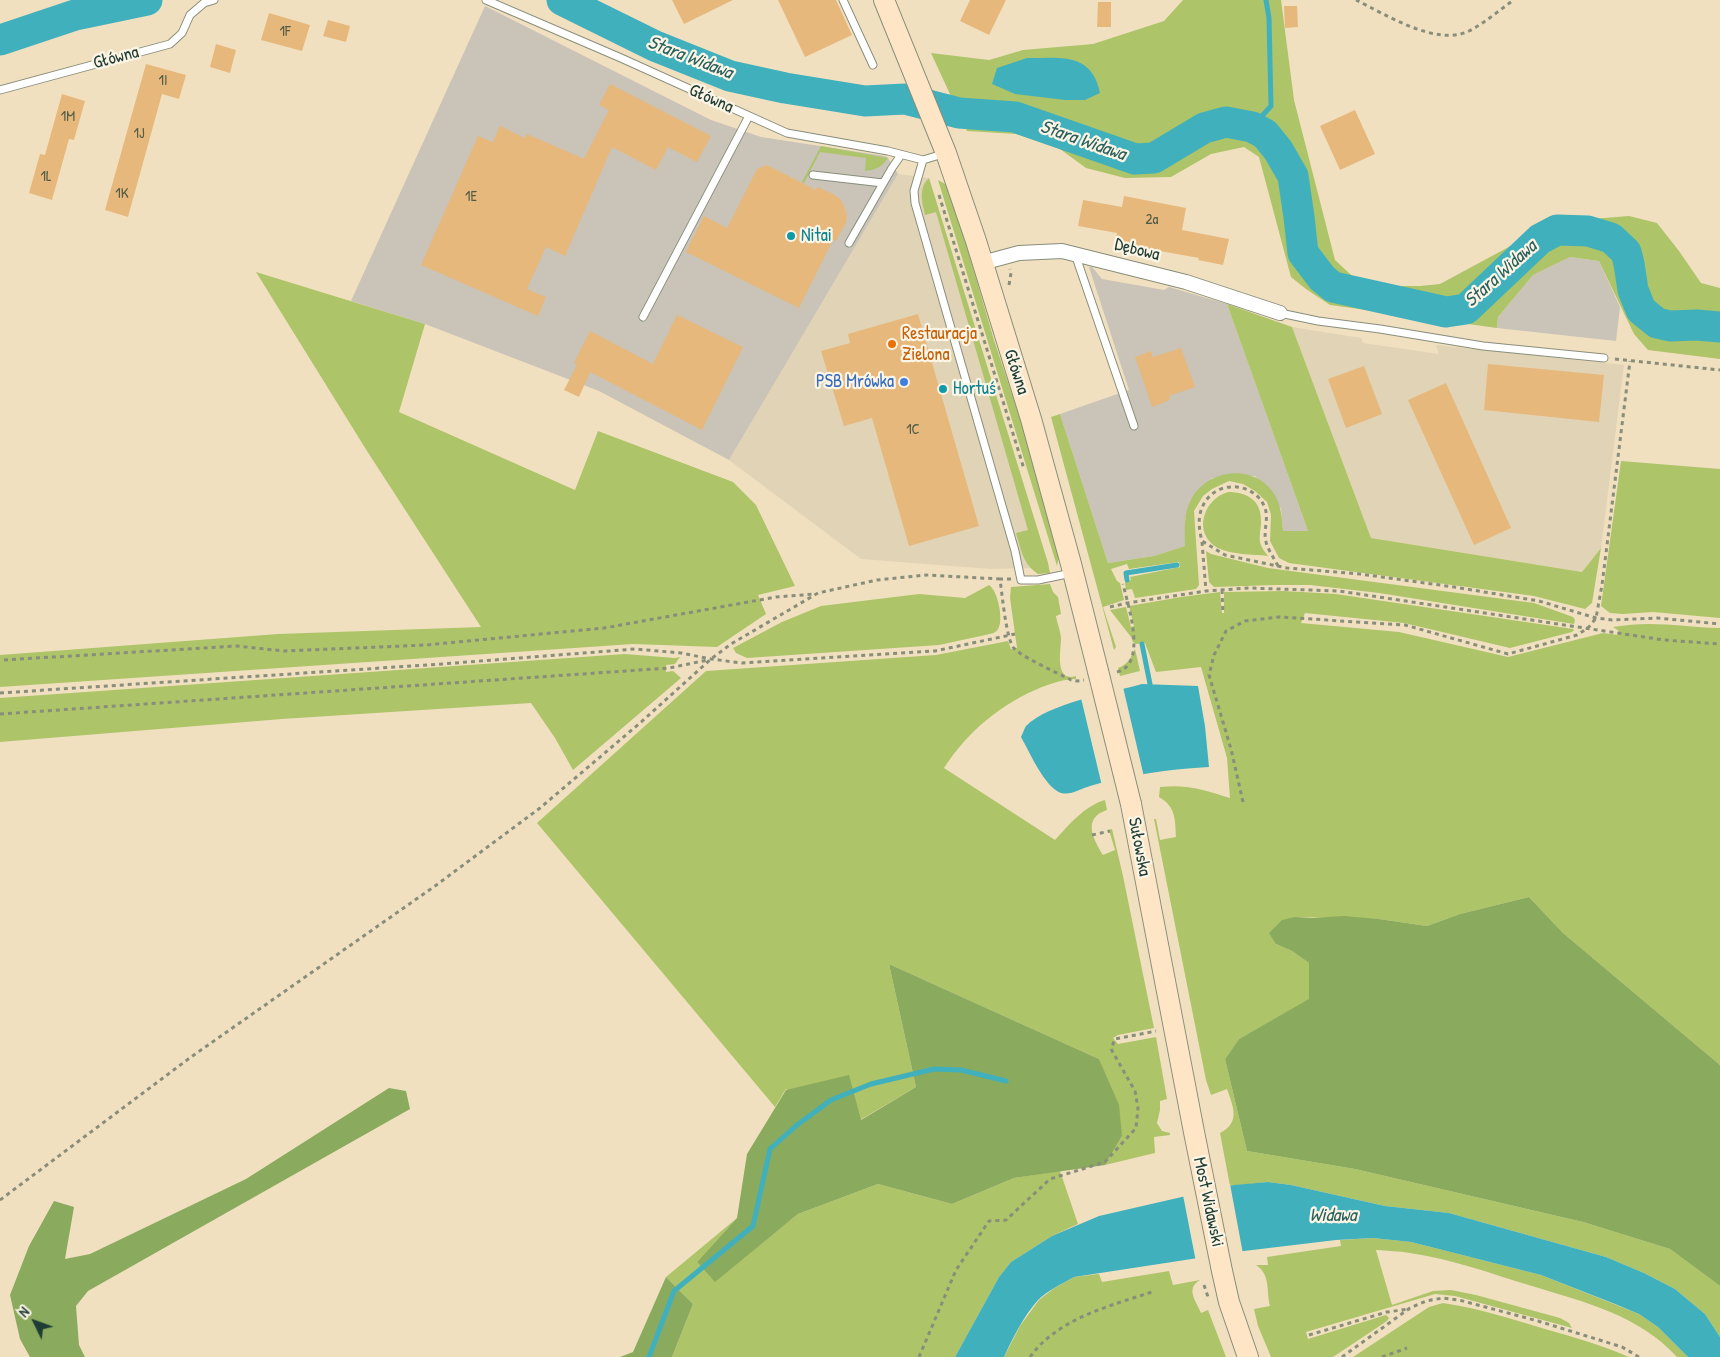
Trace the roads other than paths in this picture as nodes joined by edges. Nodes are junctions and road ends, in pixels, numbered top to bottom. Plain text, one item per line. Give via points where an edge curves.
1 (214, 0) edge
2 (486, 0) edge
3 (843, 0) edge
4 (884, 0) edge
5 (873, 66) dead end
6 (0, 90) edge
7 (749, 116) junction
8 (946, 153) junction
9 (900, 155) junction
10 (923, 160) junction
11 (813, 174) dead end
12 (883, 183) junction
13 (849, 243) dead end
14 (1075, 253) junction
15 (982, 263) junction
16 (1280, 313) joint
17 (643, 317) dead end
18 (1604, 358) road end
19 (1134, 426) dead end
20 (1072, 568) junction
21 (1194, 1132) joint
22 (1248, 1357) edge

1 - 6 lane, Główna via 204,3 190,15 182,33 170,44
2 - 7 lane, Główna
3 - 5 lane
4 - 8 main road, Główna
7 - 9 lane, Główna via 787,133
7 - 17 lane
8 - 10 lane, Główna
8 - 15 main road, Główna
9 - 10 lane, Główna
9 - 12 lane
10 - 20 lane via 914,191 915,203 1021,580 1038,580
11 - 12 lane
12 - 13 lane
14 - 15 street, Dębowa via 1019,252
14 - 16 street, Dębowa via 1186,282
14 - 19 lane
15 - 20 main road, Główna via 1031,419
16 - 18 lane via 1483,346
20 - 21 main road, Sułowska, bridge via 1130,804
21 - 22 main road, Most Widawski via 1229,1302

